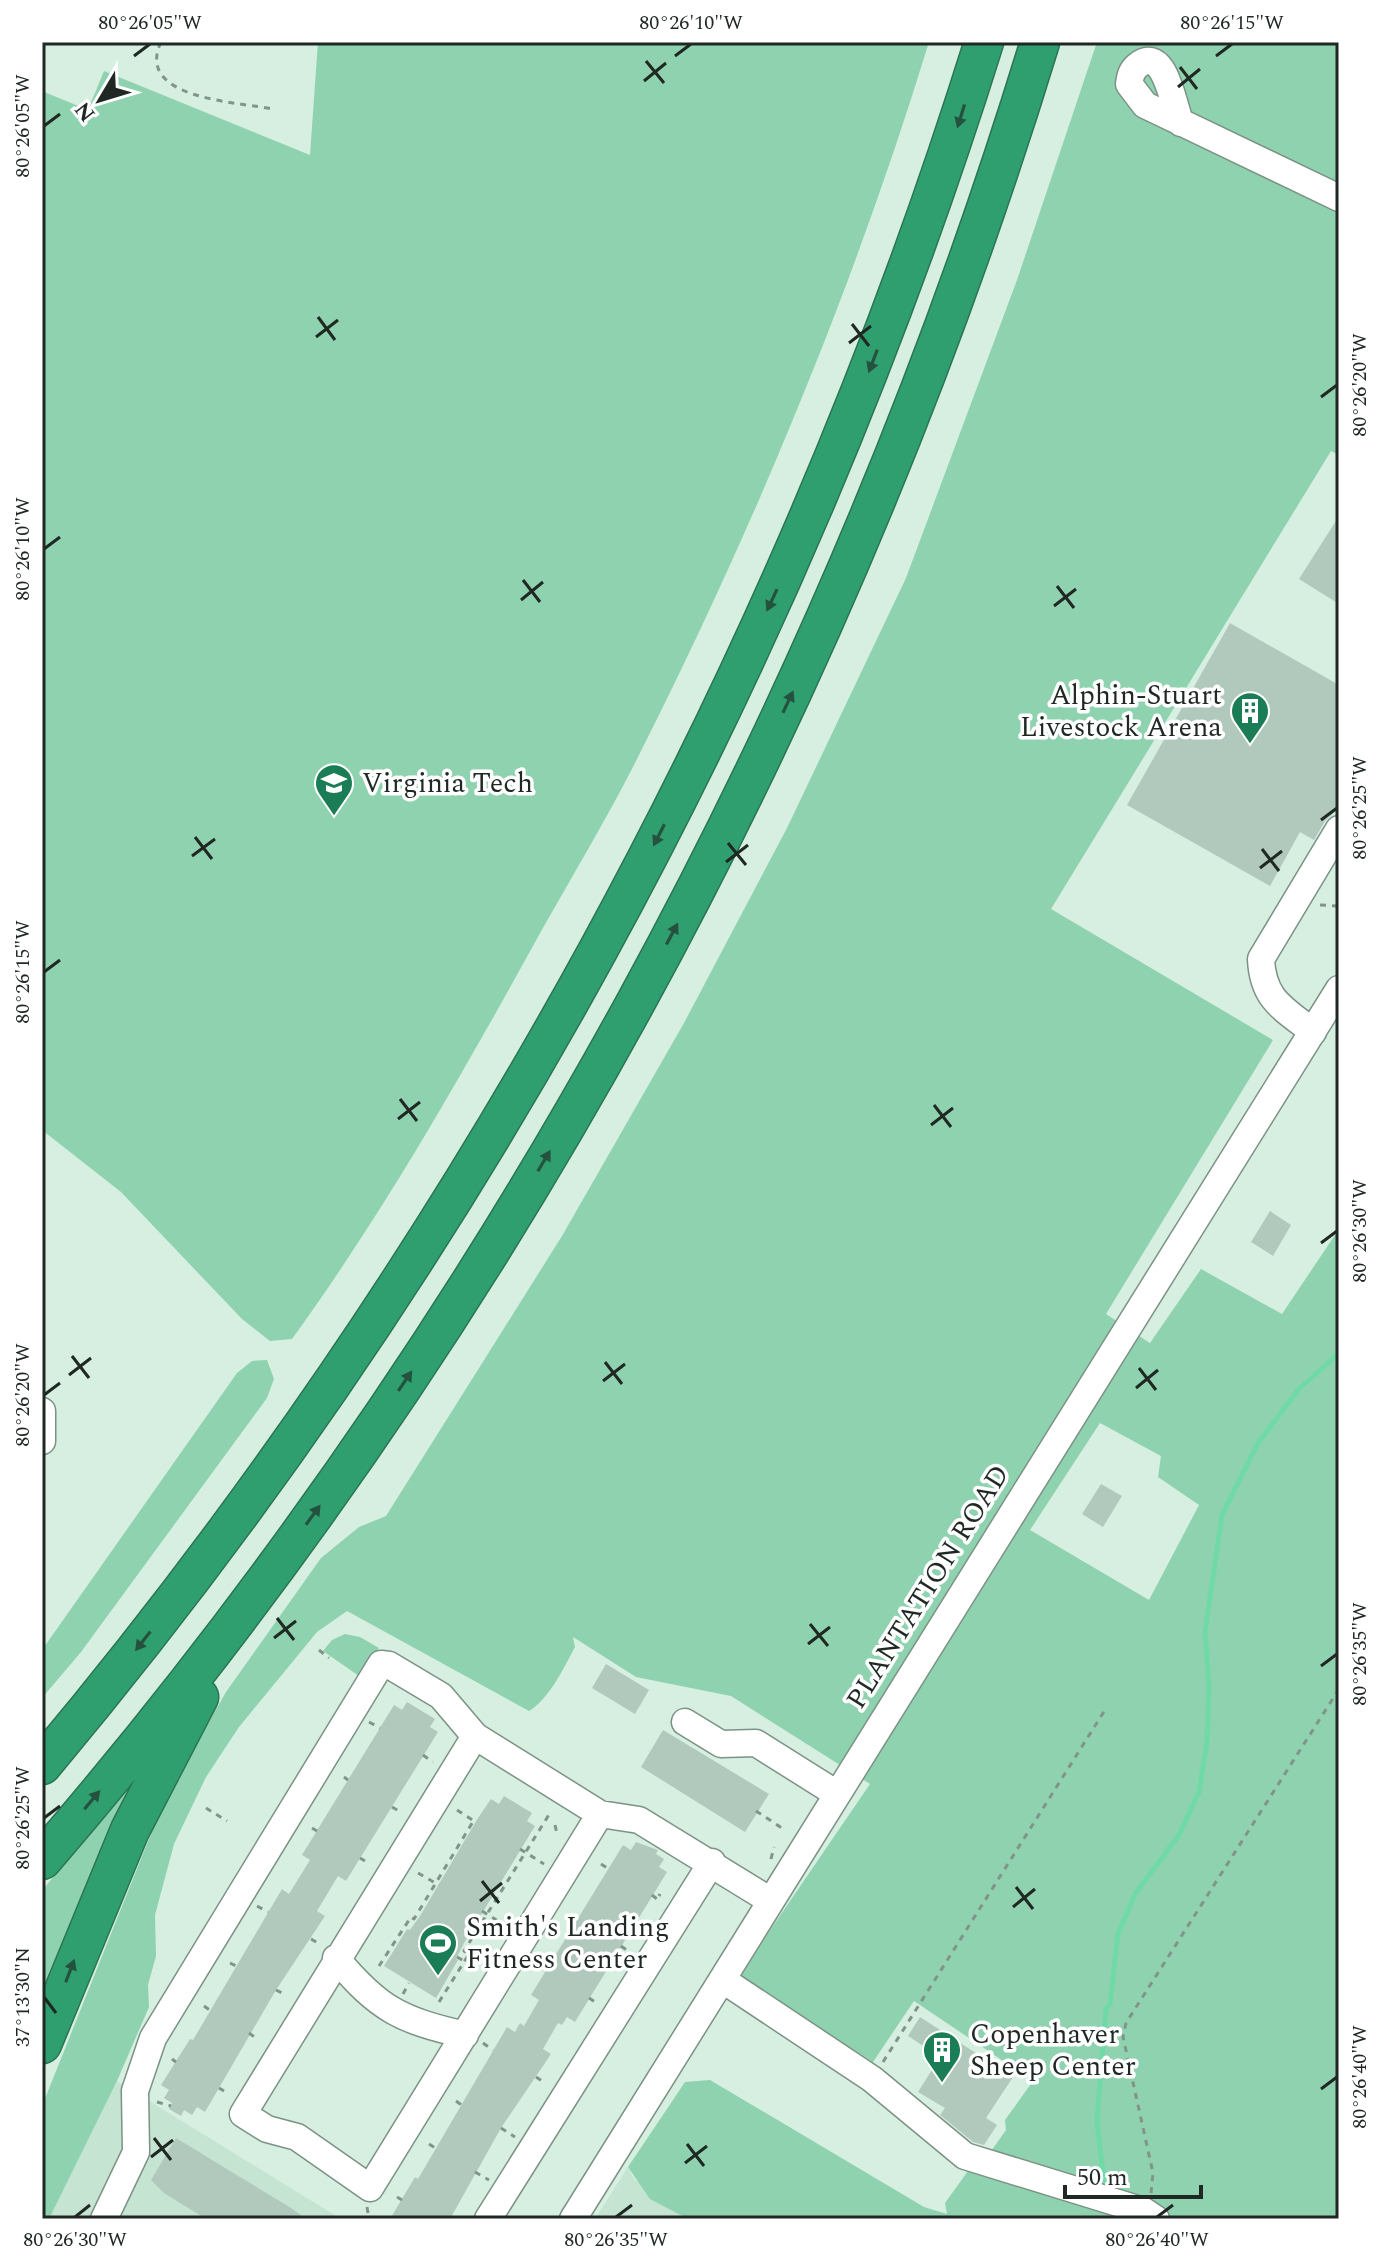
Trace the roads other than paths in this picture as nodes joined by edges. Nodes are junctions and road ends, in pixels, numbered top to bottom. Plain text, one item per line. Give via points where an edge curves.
1 (984, 42) edge
2 (1040, 42) edge
3 (1181, 123) dead end
4 (1339, 198) edge
5 (1339, 829) edge
6 (1339, 989) edge
7 (1313, 1032) junction
8 (42, 1411) edge
9 (42, 1441) edge
10 (267, 1578) junction
11 (685, 1722) dead end
12 (475, 1736) junction
13 (42, 1765) edge
14 (837, 1794) junction
15 (600, 1814) junction
16 (42, 1860) edge
17 (712, 1862) junction
18 (771, 1901) junction
19 (327, 1951) junction
20 (723, 1980) junction
21 (475, 2040) junction
22 (42, 2044) edge
23 (1150, 2215) edge
24 (104, 2219) edge
25 (488, 2219) edge
26 (573, 2219) edge

1 -> 13 highway via 908,268 824,482 706,741 615,918 458,1189 359,1343 191,1580
10 -> 2 highway via 362,1446 532,1181 624,1024 723,836 805,666 942,337
3 - 4 street
5 - 7 street via 1261,959 1262,983 1269,996
6 - 7 street, PLANTATION ROAD
7 - 14 street, PLANTATION ROAD
8 - 9 street
16 -> 10 highway
22 -> 10 highway via 130,1830
11 - 14 street via 721,1744 756,1743
12 - 15 street
12 - 19 street
12 - 24 street via 441,1696 389,1665 379,1667 153,2038 135,2091 136,2152
14 - 18 street, PLANTATION ROAD
15 - 17 street via 639,1820
15 - 21 street
17 - 18 street
17 - 25 street
18 - 20 street, PLANTATION ROAD
19 - 21 street via 392,2012
19 - 21 street via 243,2114 267,2129 297,2137 370,2188
20 - 23 street via 872,2079 965,2156
20 - 26 street, PLANTATION ROAD

